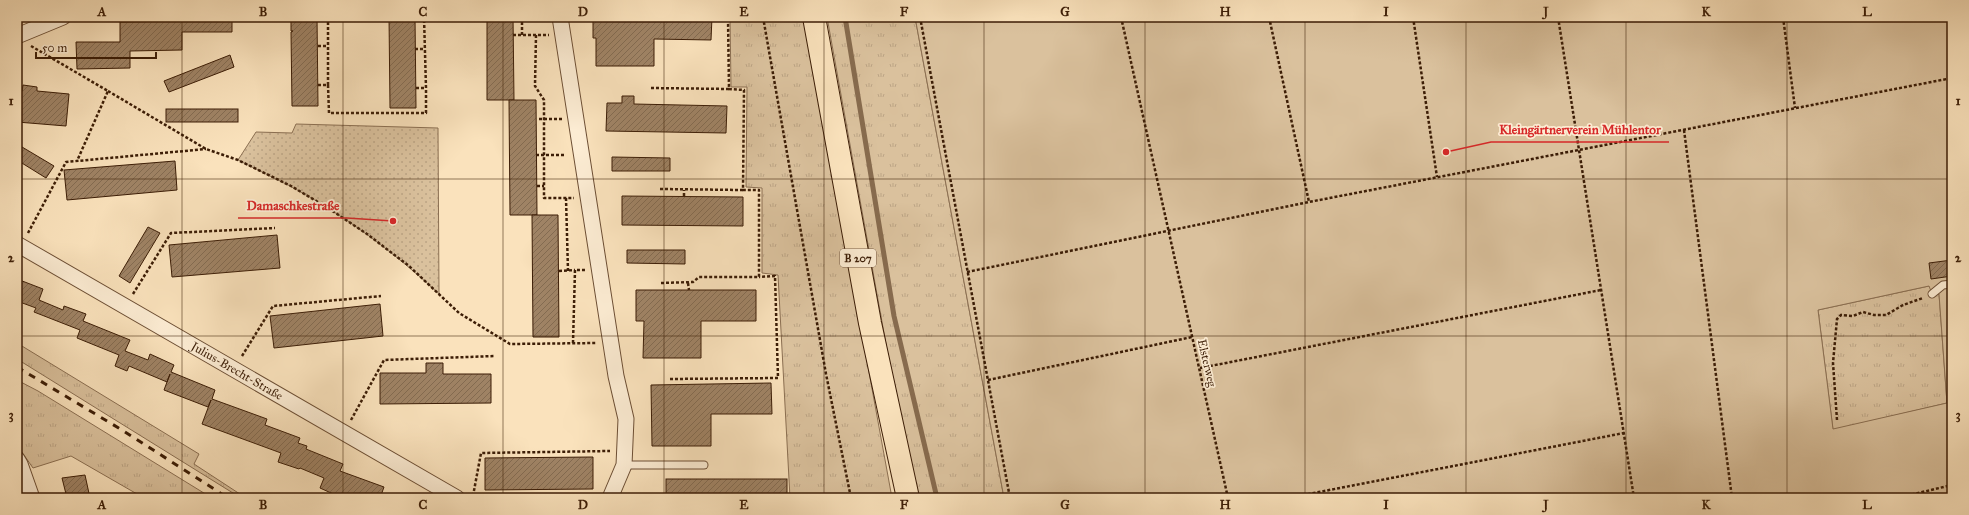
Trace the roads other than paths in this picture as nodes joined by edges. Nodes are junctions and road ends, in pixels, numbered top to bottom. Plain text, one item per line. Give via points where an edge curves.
1 (63, 17) edge
2 (560, 17) edge
3 (814, 17) edge
4 (17, 36) edge
5 (19, 245) edge
6 (1952, 284) edge
7 (1932, 294) road end
8 (624, 458) junction
9 (17, 459) edge
10 (704, 465) dead end
11 (32, 498) edge
12 (457, 498) edge
13 (610, 498) edge
14 (908, 498) edge

1 - 4 street
2 - 8 street via 611,343 626,419
3 - 14 main road, B 207 via 870,323
5 - 12 street, Julius-Brecht-Straße
6 - 7 lane via 1943,285
8 - 10 lane
8 - 13 street
9 - 11 street

